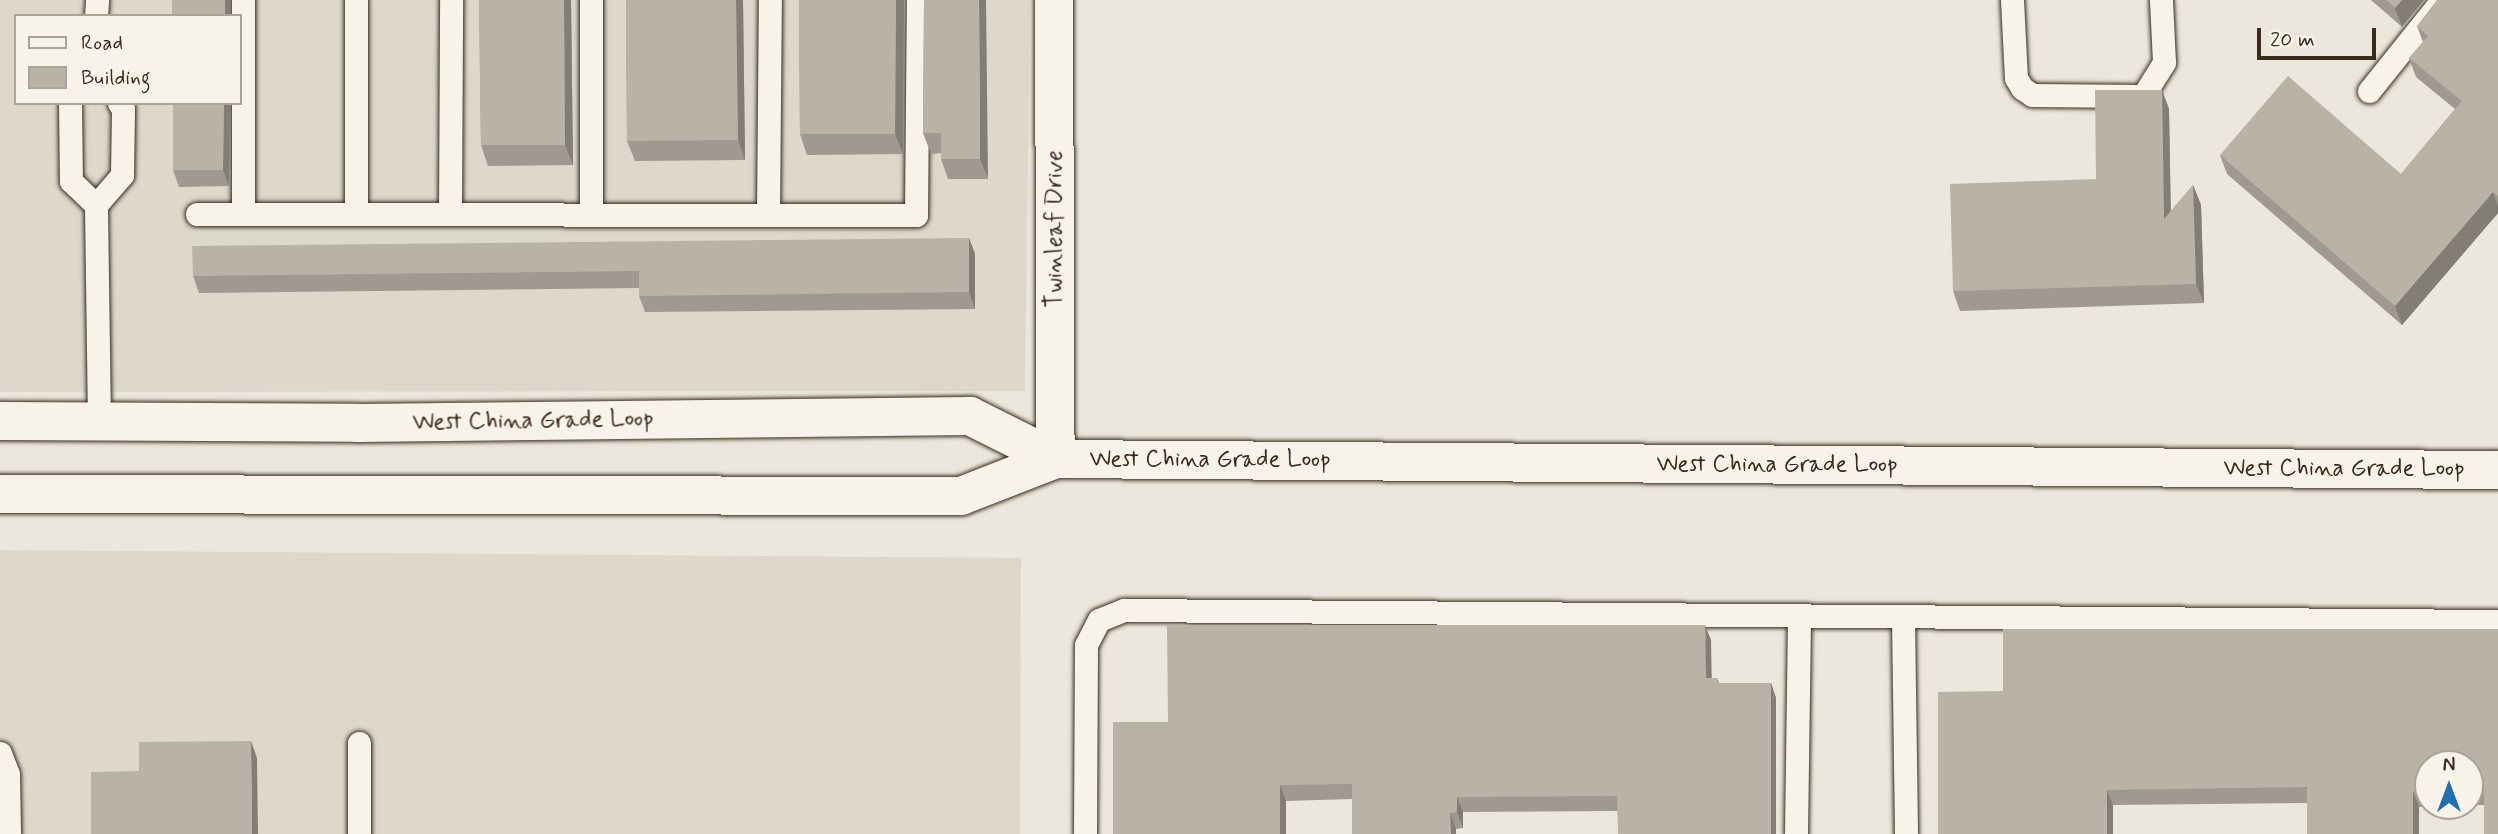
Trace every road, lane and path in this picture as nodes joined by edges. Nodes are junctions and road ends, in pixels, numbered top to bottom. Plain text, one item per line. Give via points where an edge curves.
1 (243, 0) edge
2 (356, 0) edge
3 (451, 0) edge
4 (591, 0) edge
5 (769, 0) edge
6 (918, 0) edge
7 (1054, 0) edge
8 (2012, 0) edge
9 (2161, 0) edge
10 (2442, 0) edge
11 (2369, 91) dead end
12 (70, 105) edge
13 (120, 105) edge
14 (96, 205) junction
15 (197, 214) dead end
16 (243, 214) junction
17 (356, 214) junction
18 (450, 214) junction
19 (591, 215) junction
20 (768, 215) junction
21 (0, 421) edge
22 (99, 422) junction
23 (1056, 459) junction
24 (2498, 470) edge
25 (0, 494) edge
26 (1799, 617) junction
27 (1903, 617) junction
28 (2498, 621) edge
29 (359, 743) dead end
30 (0, 753) edge
31 (9, 834) edge
32 (359, 834) edge
33 (1086, 834) edge
34 (1796, 834) edge
35 (1906, 834) edge

1 - 16 lane
2 - 17 lane
3 - 18 lane
4 - 19 lane
5 - 20 lane
6 - 20 lane via 916,215
7 - 23 main road, Twinleaf Drive
8 - 9 lane via 2016,78 2022,88 2032,95 2143,96 2164,62
10 - 11 lane
12 - 14 lane via 71,181
13 - 14 lane via 122,175
14 - 22 lane
15 - 16 lane
16 - 17 lane
17 - 18 lane
18 - 19 lane
19 - 20 lane
21 - 22 main road, West China Grade Loop
22 - 23 main road, West China Grade Loop via 970,416
23 - 24 main road, West China Grade Loop
23 - 25 main road, West China Grade Loop via 961,496
26 - 27 lane
26 - 33 lane via 1124,610 1099,620 1086,645
26 - 34 lane
27 - 28 lane
27 - 35 lane
29 - 32 lane
30 - 31 lane via 8,774

